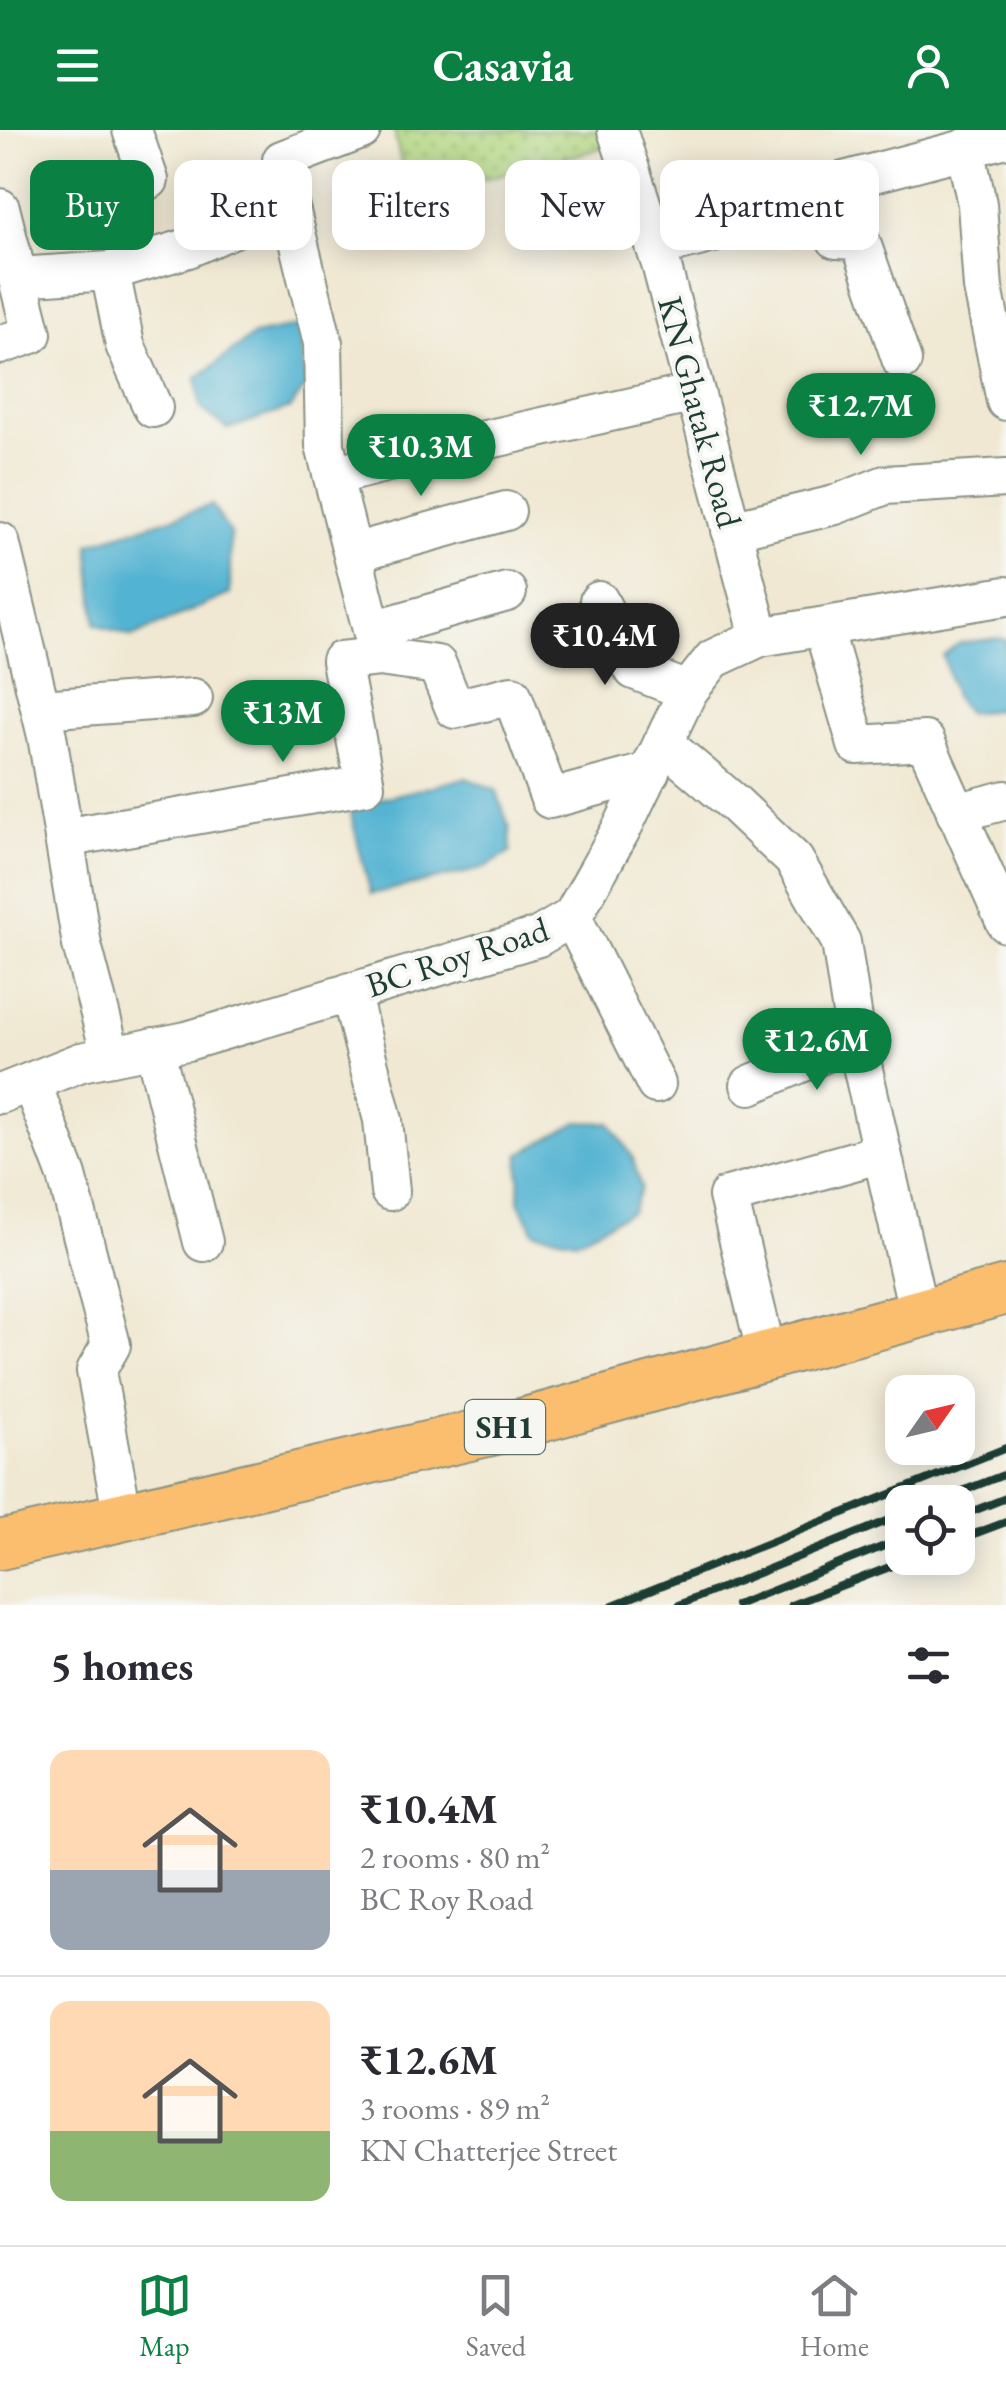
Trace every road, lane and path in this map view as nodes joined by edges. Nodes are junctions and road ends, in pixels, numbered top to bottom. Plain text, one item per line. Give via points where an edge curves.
1 (132, 130) edge
2 (361, 130) edge
3 (617, 130) edge
4 (1006, 138) edge
5 (965, 148) junction
6 (142, 160) edge
7 (282, 160) edge
8 (879, 171) edge
9 (0, 208) edge
10 (660, 247) edge
11 (656, 248) junction
12 (181, 250) edge
13 (300, 250) edge
14 (863, 250) edge
15 (110, 270) junction
16 (17, 277) junction
17 (0, 345) edge
18 (902, 361) dead end
19 (695, 393) junction
20 (1006, 401) edge
21 (153, 408) dead end
22 (333, 476) junction
23 (1006, 478) edge
24 (506, 511) dead end
25 (731, 530) junction
26 (0, 542) edge
27 (353, 553) junction
28 (507, 592) dead end
29 (1006, 596) edge
30 (599, 602) dead end
31 (822, 627) junction
32 (12, 638) edge
33 (760, 638) junction
34 (376, 643) junction
35 (688, 692) junction
36 (193, 698) dead end
37 (41, 709) junction
38 (656, 757) junction
39 (1006, 800) edge
40 (956, 813) junction
41 (64, 838) junction
42 (572, 917) junction
43 (1006, 923) edge
44 (350, 992) junction
45 (856, 1039) junction
46 (154, 1047) junction
47 (111, 1056) junction
48 (656, 1084) dead end
49 (750, 1085) dead end
50 (15, 1088) edge
51 (882, 1153) junction
52 (390, 1191) dead end
53 (203, 1242) dead end
54 (1006, 1290) edge
55 (920, 1315) junction
56 (767, 1355) junction
57 (124, 1518) junction
58 (0, 1545) edge

1 - 6 street
2 - 7 street
3 - 11 street, KN Ghatak Road
4 - 5 street
5 - 8 street
5 - 20 street
9 - 16 street
10 - 11 street
11 - 19 street, KN Ghatak Road
12 - 15 street
13 - 22 street via 323,343 325,446
14 - 18 street
15 - 16 street
15 - 21 street via 125,345
16 - 17 street via 32,334
19 - 22 street
19 - 25 street, KN Ghatak Road
22 - 27 street
23 - 25 street via 884,486 834,506
24 - 27 street
25 - 33 street, KN Ghatak Road
26 - 32 street
27 - 34 street
28 - 34 street
29 - 31 street, BC Roy Road
30 - 35 street via 634,670
31 - 33 street, BC Roy Road
31 - 40 street via 857,745 925,741
32 - 37 street
33 - 35 street, BC Roy Road via 713,659
34 - 38 street via 437,665 455,709 512,695 550,798
34 - 41 street via 341,661 365,784
35 - 38 street, BC Roy Road
36 - 37 street
37 - 41 street
38 - 42 street, BC Roy Road
38 - 45 street via 735,804 794,860 841,942
39 - 40 street
40 - 43 street
41 - 47 street
42 - 44 street, BC Roy Road via 538,936
42 - 48 street
44 - 46 street, BC Roy Road
44 - 52 street via 383,1120
45 - 49 street
45 - 51 street
46 - 47 street, BC Roy Road
46 - 53 street
47 - 50 street, BC Roy Road
50 - 57 street via 67,1176 112,1345 96,1371
51 - 55 street
51 - 56 street via 728,1196
54 - 55 main road, SH1
55 - 56 main road, SH1
56 - 57 main road, SH1 via 500,1429
57 - 58 main road, SH1

